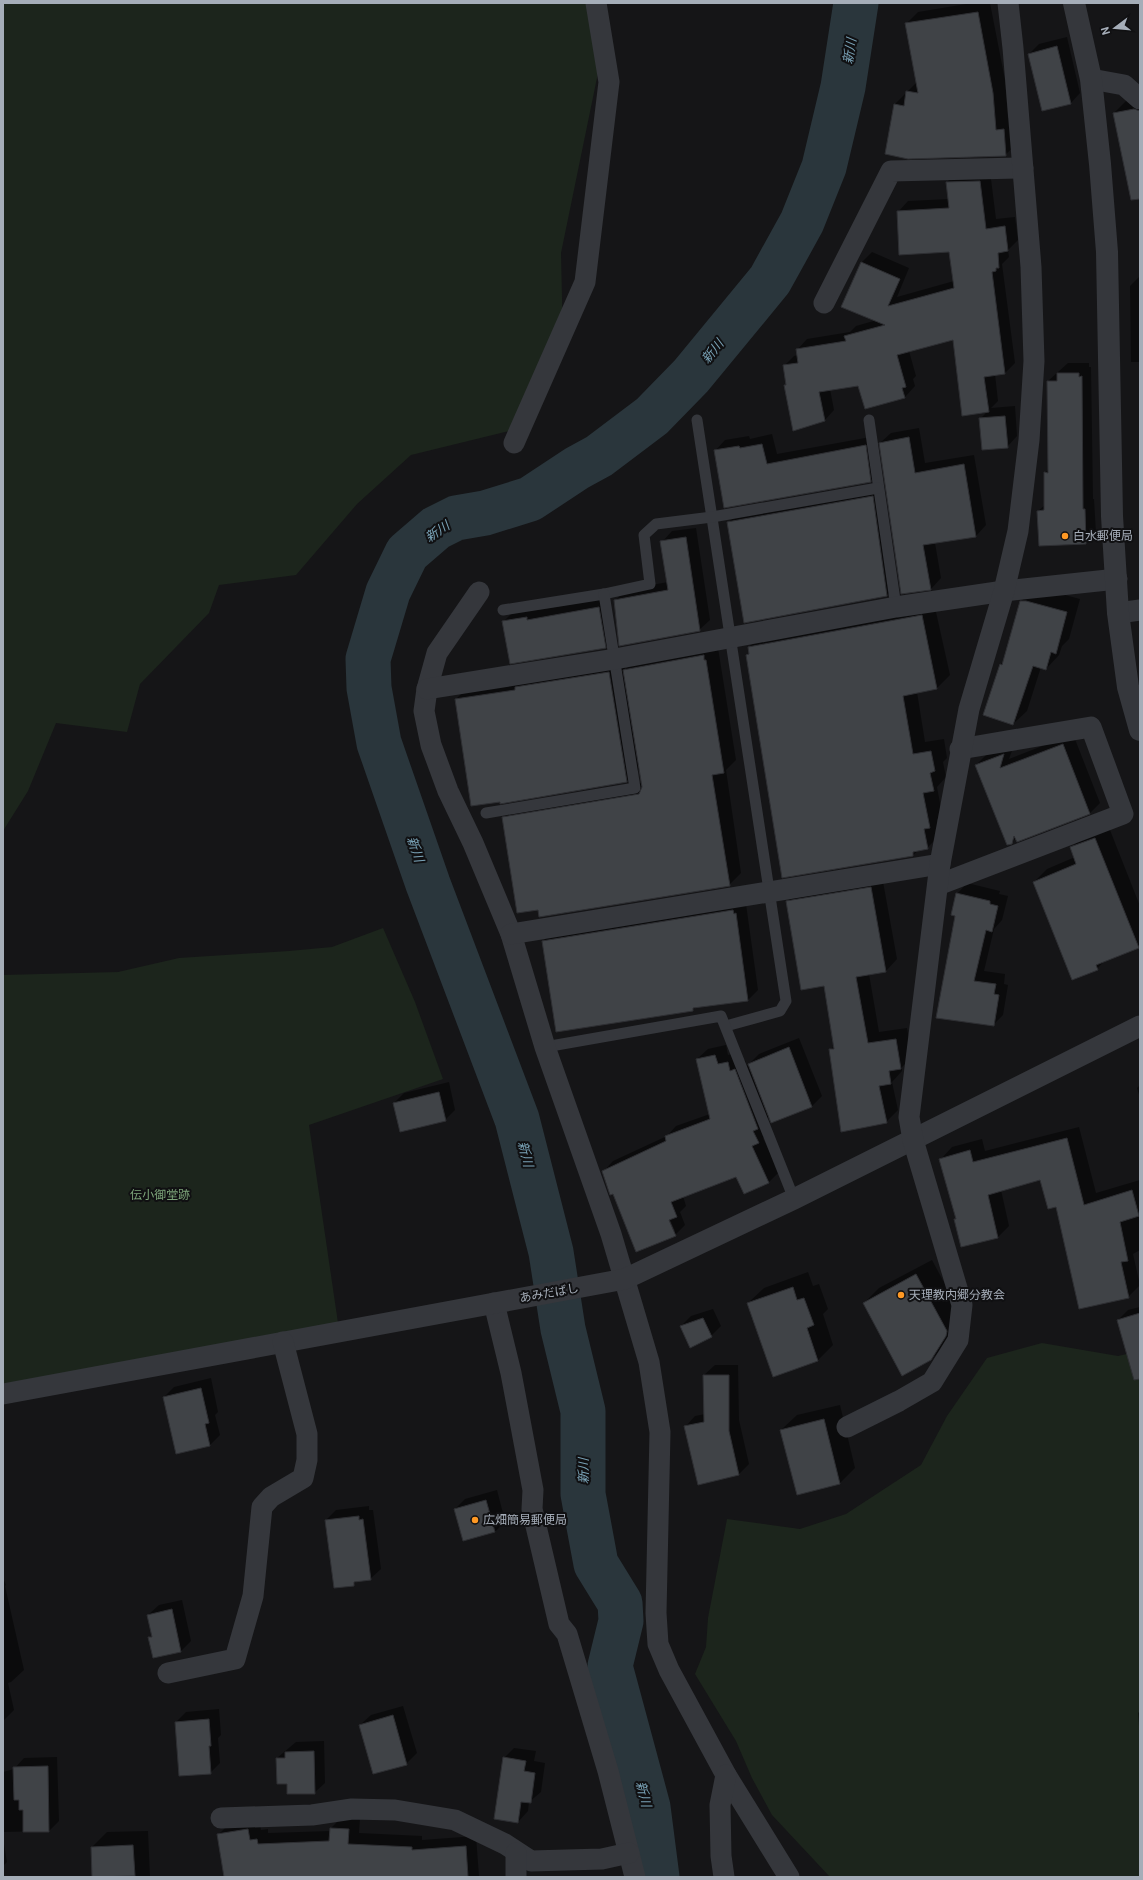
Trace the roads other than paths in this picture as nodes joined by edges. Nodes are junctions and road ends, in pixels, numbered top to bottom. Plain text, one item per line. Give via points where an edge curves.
1 (596, 3) edge
2 (1008, 3) edge
3 (1074, 3) edge
4 (1091, 79) junction
5 (1140, 99) edge
6 (1023, 168) junction
7 (824, 304) dead end
8 (697, 420) dead end
9 (869, 420) dead end
10 (514, 444) dead end
11 (878, 488) junction
12 (712, 517) junction
13 (1117, 579) junction
14 (479, 592) dead end
15 (1004, 592) junction
16 (604, 594) junction
17 (896, 607) junction
18 (503, 610) dead end
19 (1140, 610) edge
20 (1118, 613) junction
21 (729, 637) junction
22 (615, 660) junction
23 (427, 689) junction
24 (1140, 730) edge
25 (960, 749) junction
26 (486, 813) dead end
27 (940, 864) junction
28 (938, 885) junction
29 (769, 892) junction
30 (511, 934) junction
31 (726, 1026) junction
32 (1140, 1026) edge
33 (545, 1047) junction
34 (913, 1140) junction
35 (794, 1199) junction
36 (625, 1279) junction
37 (500, 1302) junction
38 (283, 1342) junction
39 (3, 1394) edge
40 (847, 1427) dead end
41 (168, 1673) dead end
42 (726, 1775) junction
43 (221, 1818) dead end
44 (516, 1853) junction
45 (629, 1853) junction
46 (516, 1877) edge
47 (635, 1877) edge
48 (724, 1877) edge
49 (788, 1877) edge

1 - 10 street via 609,82 585,282
2 - 6 street
3 - 4 street
4 - 5 street via 1124,85
4 - 13 street via 1107,252 1112,516
6 - 7 street via 891,171
6 - 15 street via 1034,361 1029,440 1018,531
8 - 12 lane
9 - 11 lane
11 - 12 lane
11 - 17 lane
12 - 16 lane via 656,524 644,535 650,584
12 - 21 lane
13 - 15 street
13 - 20 street
14 - 23 street via 437,653
15 - 17 street
15 - 25 street via 969,709
16 - 18 lane
16 - 22 lane
17 - 21 street
19 - 20 street
20 - 24 street via 1128,687
21 - 22 street
21 - 29 lane
22 - 23 street
22 - 26 lane via 635,788
23 - 30 street via 424,711 431,745 448,792 473,843
25 - 27 street
25 - 28 street via 1091,727 1123,814
27 - 28 street
27 - 29 street
28 - 34 street via 909,1117
29 - 30 street
29 - 31 lane via 786,1001 780,1011
30 - 33 street
31 - 33 lane via 721,1016
31 - 35 lane
32 - 34 street, あみだばし
33 - 36 street
34 - 35 street, あみだばし
34 - 40 street via 962,1305 958,1340 932,1382
35 - 36 street, あみだばし
36 - 37 street, あみだばし
36 - 42 street via 649,1362 660,1432 656,1613 658,1644 669,1670
37 - 38 street, あみだばし
37 - 45 street via 533,1490 532,1509 559,1624 567,1634 572,1649
38 - 39 street, あみだばし
38 - 41 street via 307,1434 307,1460 303,1478 271,1497 262,1507 253,1596 235,1658
42 - 48 street via 720,1805
42 - 49 street
43 - 44 street via 312,1815 352,1809 395,1810 455,1820 505,1844
44 - 45 street via 531,1861 602,1859
44 - 46 street
45 - 47 street

